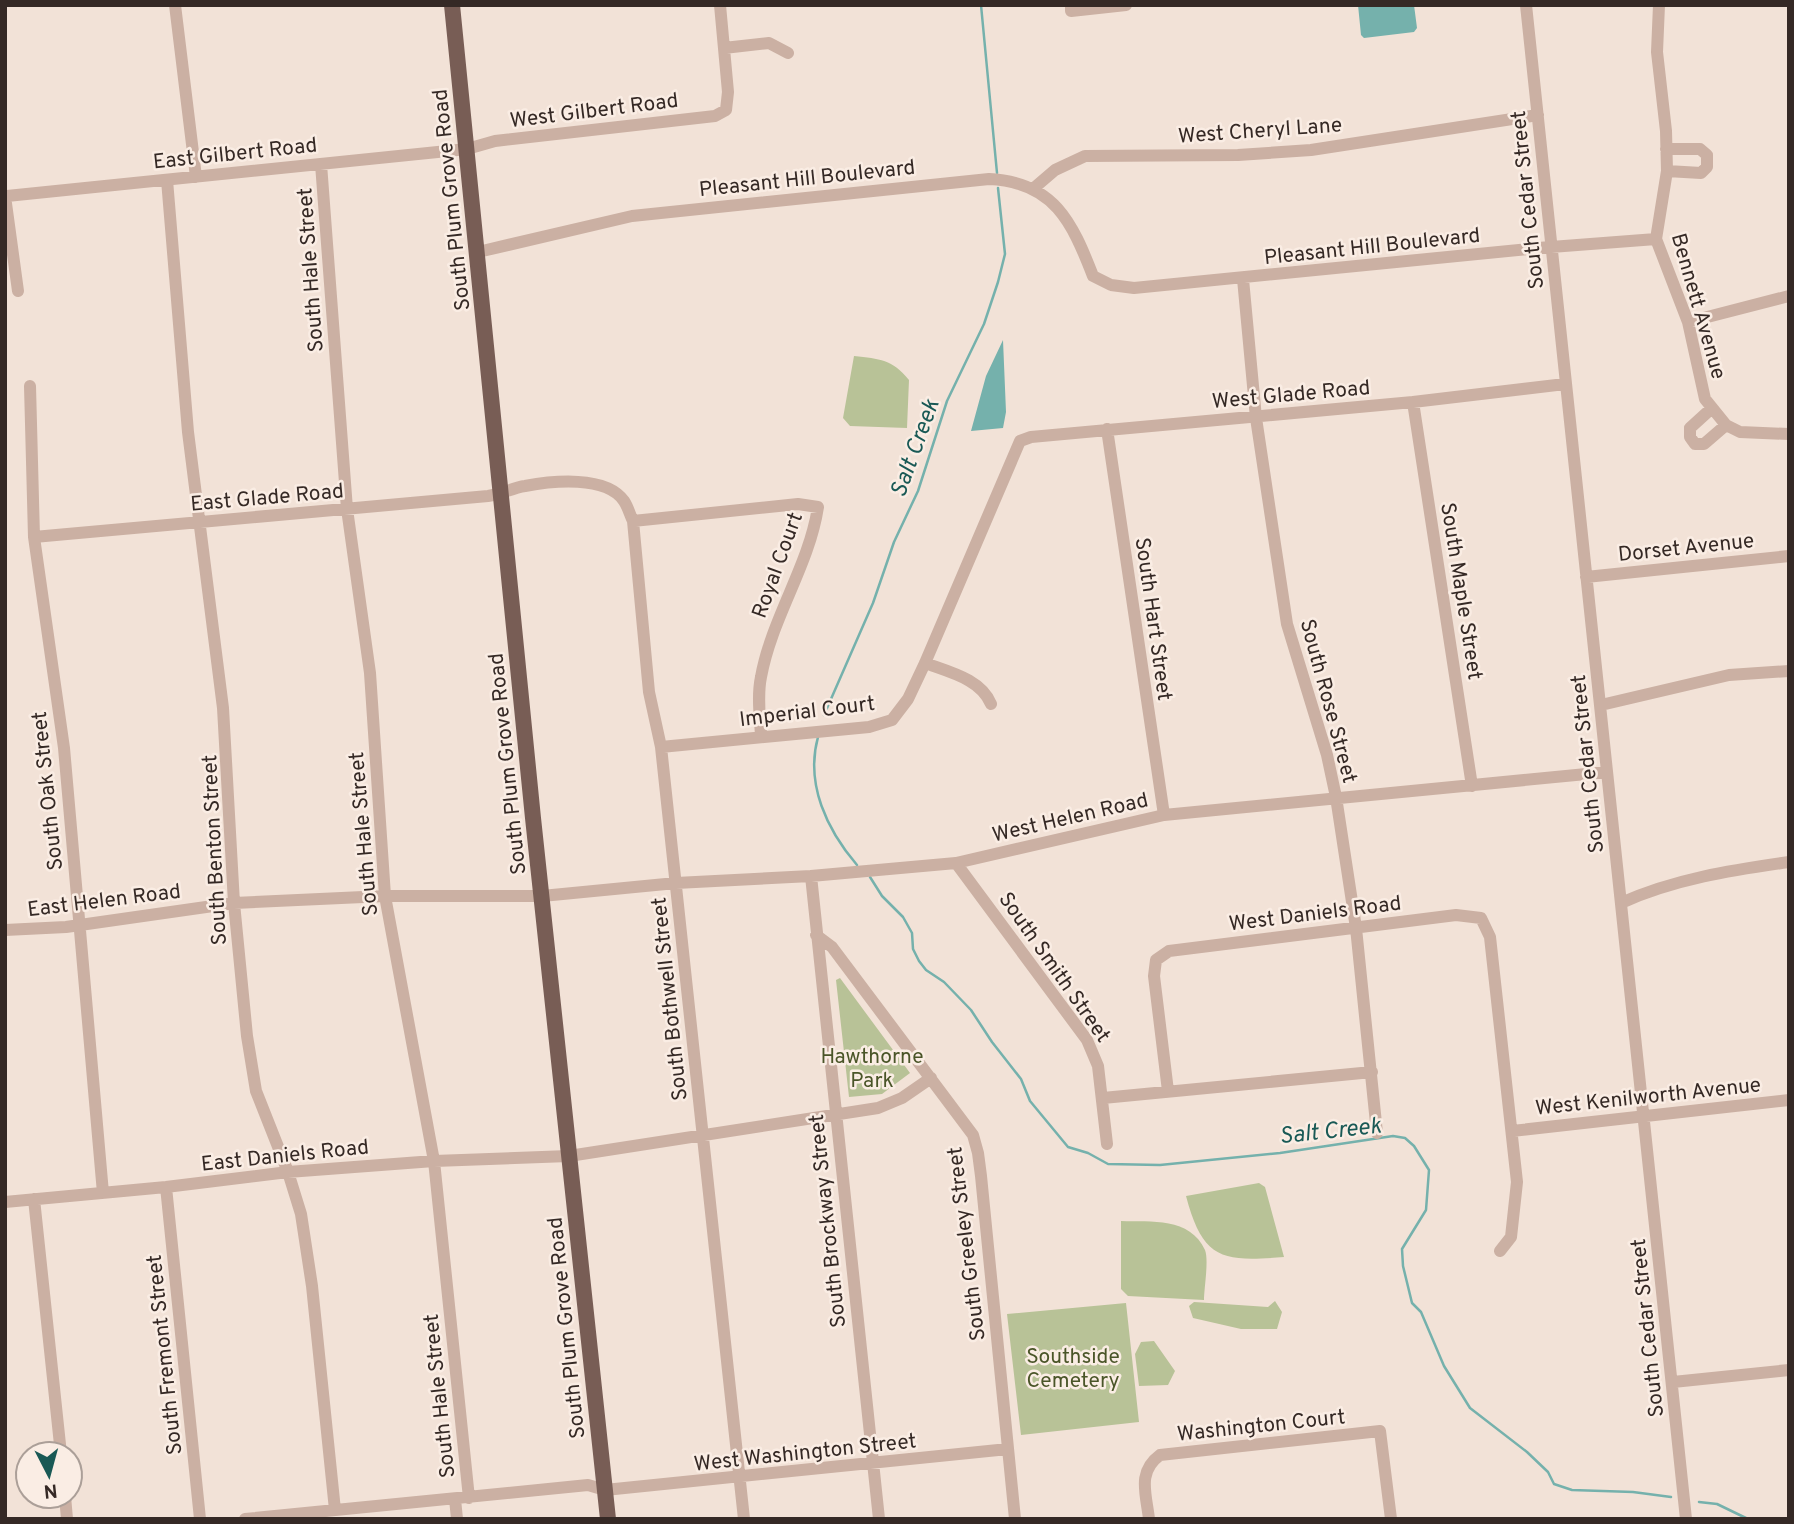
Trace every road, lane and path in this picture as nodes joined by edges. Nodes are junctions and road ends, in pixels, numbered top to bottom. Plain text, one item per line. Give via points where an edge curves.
1 (175, 5) edge
2 (452, 5) edge
3 (720, 5) edge
4 (1070, 5) edge
5 (1126, 5) edge
6 (1526, 5) edge
7 (1659, 5) edge
8 (724, 48) junction
9 (788, 52) dead end
10 (1538, 115) junction
11 (467, 149) junction
12 (1666, 149) junction
13 (321, 164) junction
14 (1667, 171) junction
15 (196, 177) junction
16 (167, 180) junction
17 (1034, 188) junction
18 (6, 196) edge
19 (1656, 239) junction
20 (1552, 247) junction
21 (478, 252) junction
22 (1243, 279) junction
23 (18, 292) dead end
24 (1789, 296) edge
25 (1688, 322) junction
26 (1565, 384) junction
27 (30, 386) dead end
28 (1413, 402) junction
29 (1712, 408) junction
30 (1256, 418) junction
31 (1726, 425) junction
32 (1107, 429) junction
33 (1789, 434) edge
34 (1020, 442) joint
35 (502, 494) junction
36 (347, 509) junction
37 (198, 522) junction
38 (633, 522) junction
39 (34, 537) junction
40 (1789, 556) edge
41 (1586, 577) junction
42 (925, 663) junction
43 (1789, 671) edge
44 (991, 704) dead end
45 (1601, 705) junction
46 (761, 736) junction
47 (661, 747) junction
48 (1607, 772) junction
49 (1472, 786) junction
50 (1336, 797) junction
51 (1164, 815) junction
52 (1789, 862) edge
53 (956, 863) junction
54 (811, 876) junction
55 (676, 883) junction
56 (385, 896) junction
57 (542, 896) junction
58 (234, 903) junction
59 (1621, 903) junction
60 (79, 925) junction
61 (1356, 928) junction
62 (5, 930) edge
63 (817, 935) junction
64 (1372, 1072) junction
65 (931, 1078) junction
66 (1168, 1091) junction
67 (1102, 1098) junction
68 (1789, 1100) edge
69 (835, 1113) junction
70 (1642, 1115) junction
71 (1512, 1131) junction
72 (1377, 1133) dead end
73 (704, 1136) junction
74 (1107, 1143) dead end
75 (569, 1156) junction
76 (434, 1161) junction
77 (288, 1172) junction
78 (166, 1187) junction
79 (103, 1193) junction
80 (34, 1199) junction
81 (5, 1202) edge
82 (1500, 1251) dead end
83 (1789, 1370) edge
84 (1673, 1382) junction
85 (60, 1440) edge
86 (1008, 1449) junction
87 (873, 1465) junction
88 (740, 1478) junction
89 (605, 1490) junction
90 (469, 1497) junction
91 (455, 1499) junction
92 (335, 1510) junction
93 (200, 1519) edge
94 (245, 1519) edge
95 (457, 1519) edge
96 (608, 1519) edge
97 (744, 1519) edge
98 (879, 1519) edge
99 (1015, 1519) edge
100 (1149, 1519) edge
101 (1391, 1519) edge
102 (1686, 1519) edge

1 - 15 street
2 - 11 main road, South Plum Grove Road
3 - 8 street
4 - 5 street via 1071,11
6 - 10 street, South Cedar Street
7 - 12 street, Bennett Avenue via 1657,52
8 - 9 street via 769,43
8 - 11 street, West Gilbert Road via 729,92 726,110 715,116 495,141
10 - 17 street, West Cheryl Lane via 1311,150 1085,156 1055,170
10 - 20 street, South Cedar Street
11 - 13 street, East Gilbert Road
11 - 21 main road, South Plum Grove Road
12 - 14 street, Bennett Avenue
12 - 14 street via 1700,149 1707,155 1707,167 1701,173
13 - 15 street, East Gilbert Road
13 - 36 street, South Hale Street
14 - 19 street, Bennett Avenue
15 - 16 street, East Gilbert Road
16 - 18 street, East Gilbert Road
16 - 37 street, South Benton Street
17 - 21 street, Pleasant Hill Boulevard via 989,179 684,210 610,220
17 - 22 street, Pleasant Hill Boulevard via 1062,212 1085,254 1089,281 1134,288
18 - 23 street
19 - 20 street, Pleasant Hill Boulevard
19 - 25 street, Bennett Avenue
20 - 22 street, Pleasant Hill Boulevard
20 - 26 street, South Cedar Street
21 - 35 main road, South Plum Grove Road
22 - 30 street, South Rose Street
24 - 25 street
25 - 29 street, Bennett Avenue via 1705,399
26 - 28 street, West Glade Road
26 - 41 street, South Cedar Street
27 - 39 street, South Oak Street
28 - 30 street, West Glade Road
28 - 49 street, South Maple Street
29 - 31 street, Bennett Avenue
29 - 31 street, Bennett Avenue via 1690,428 1695,444 1704,444
30 - 32 street, West Glade Road
30 - 50 street, South Rose Street via 1287,624
31 - 33 street via 1740,432
32 - 34 street, West Glade Road
32 - 51 street, South Hart Street
34 - 42 street, Imperial Court
35 - 36 street, East Glade Road
35 - 38 street, South Bothwell Street via 523,486 585,481 605,486 623,499
35 - 57 main road, South Plum Grove Road
36 - 37 street, East Glade Road
36 - 56 street, South Hale Street via 370,673
37 - 39 street, East Glade Road
37 - 58 street, South Benton Street via 223,708
38 - 46 street, Royal Court via 798,504 818,507 815,530 767,648 760,680
38 - 47 street, South Bothwell Street via 649,692
39 - 60 street, South Oak Street via 64,748
40 - 41 street, Dorset Avenue
41 - 45 street, South Cedar Street
42 - 44 street via 965,679 987,693
42 - 46 street, Imperial Court via 892,720 869,727
43 - 45 street via 1729,675
45 - 48 street, South Cedar Street
46 - 47 street, Imperial Court
47 - 55 street, South Bothwell Street
48 - 49 street, West Helen Road
48 - 59 street, South Cedar Street
49 - 50 street, West Helen Road
50 - 51 street, West Helen Road
50 - 61 street, South Rose Street
51 - 53 street, West Helen Road
52 - 59 street via 1652,889
53 - 54 street, West Helen Road
53 - 67 street, South Smith Street via 1087,1040 1098,1066
54 - 55 street, West Helen Road
54 - 63 street, South Brockway Street
55 - 57 street, West Helen Road
55 - 73 street, South Bothwell Street
56 - 57 street, East Helen Road
56 - 58 street, East Helen Road
56 - 76 street, South Hale Street
57 - 75 main road, South Plum Grove Road
58 - 60 street, East Helen Road
58 - 77 street, South Benton Street via 252,1068
59 - 70 street, South Cedar Street
60 - 62 street, East Helen Road
60 - 79 street, South Oak Street
61 - 64 street, South Rose Street
61 - 66 street, West Daniels Road via 1169,951 1156,960
61 - 71 street, West Daniels Road via 1455,915 1481,918 1490,937
63 - 65 street, South Greeley Street via 832,947
63 - 69 street, South Brockway Street
64 - 66 street
64 - 72 street, South Rose Street
65 - 69 street via 891,1104
65 - 86 street, South Greeley Street via 973,1135 978,1153
66 - 67 street
67 - 74 street, South Smith Street
68 - 70 street, West Kenilworth Avenue
69 - 73 street
69 - 87 street, South Brockway Street
70 - 71 street, West Kenilworth Avenue
70 - 84 street, South Cedar Street
71 - 82 street via 1517,1182 1511,1237
73 - 75 street
73 - 88 street, South Bothwell Street
75 - 76 street, East Daniels Road
75 - 89 main road, South Plum Grove Road
76 - 77 street, East Daniels Road
76 - 90 street, South Hale Street
77 - 78 street, East Daniels Road
77 - 92 street, South Benton Street via 302,1214 307,1249
78 - 79 street, East Daniels Road
78 - 93 street, South Fremont Street
79 - 80 street, East Daniels Road
80 - 81 street, East Daniels Road
80 - 85 street
83 - 84 street
84 - 102 street, South Cedar Street
86 - 87 street, West Washington Street
86 - 99 street, South Greeley Street
87 - 88 street, West Washington Street
87 - 98 street, South Brockway Street
88 - 89 street, West Washington Street
88 - 97 street, South Bothwell Street
89 - 90 street, West Washington Street via 588,1485
89 - 96 main road, South Plum Grove Road
90 - 91 street, West Washington Street
91 - 92 street, West Washington Street
91 - 95 street
92 - 94 street, West Washington Street
100 - 101 street, Washington Court via 1145,1476 1148,1464 1160,1455 1380,1432

